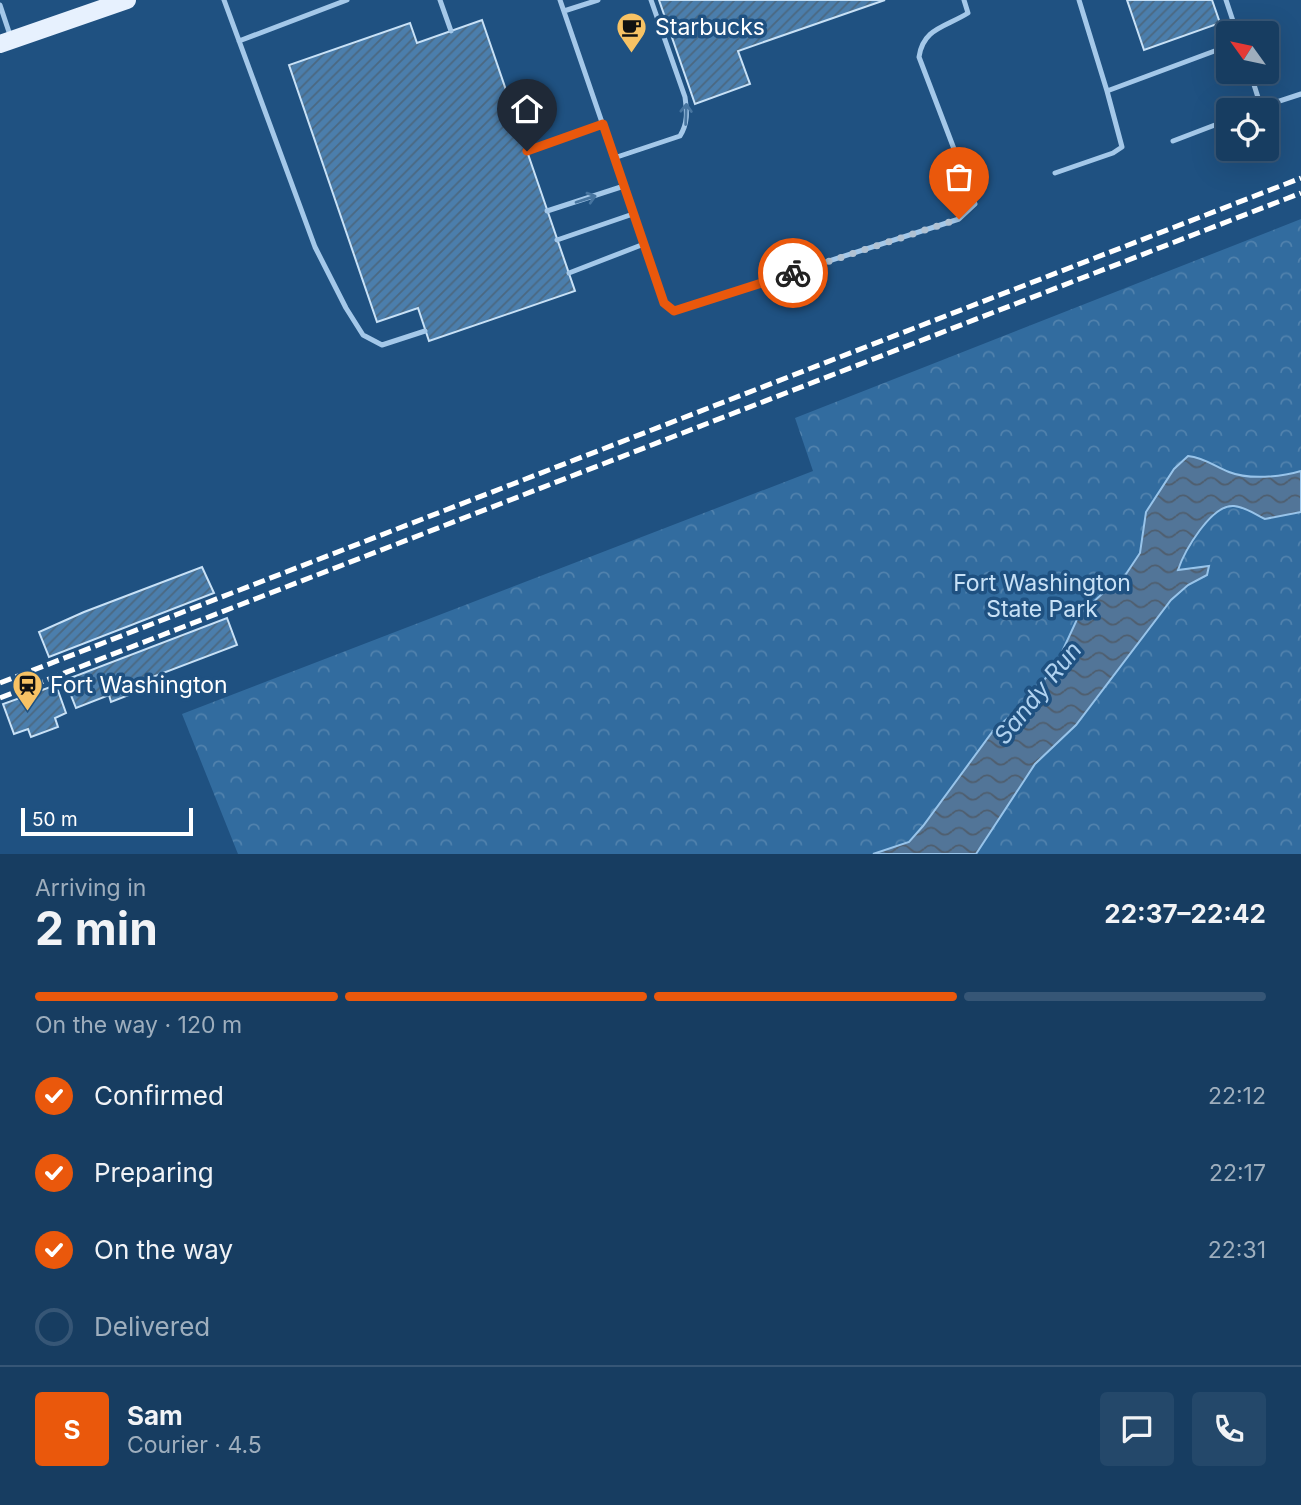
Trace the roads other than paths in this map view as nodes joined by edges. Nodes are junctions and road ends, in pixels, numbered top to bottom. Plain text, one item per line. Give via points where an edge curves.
1 (127, 0) edge
2 (224, 0) edge
3 (347, 0) edge
4 (440, 0) edge
5 (561, 0) edge
6 (598, 0) edge
7 (651, 0) edge
8 (964, 0) edge
9 (1079, 0) edge
10 (1226, 0) edge
11 (0, 5) edge
12 (564, 11) junction
13 (1233, 21) edge
14 (451, 31) dead end
15 (239, 41) junction
16 (6, 42) edge
17 (1216, 50) edge
18 (1107, 91) junction
19 (1301, 94) edge
20 (1279, 101) edge
21 (603, 124) junction
22 (1216, 125) edge
23 (1173, 141) dead end
24 (527, 151) dead end
25 (614, 158) junction
26 (1055, 173) dead end
27 (624, 186) junction
28 (547, 211) dead end
29 (634, 214) junction
30 (557, 240) dead end
31 (644, 244) junction
32 (569, 273) dead end
33 (425, 331) dead end

1 - 16 main road
2 - 15 lane
3 - 15 lane
4 - 14 lane
5 - 12 lane
6 - 12 lane
25 -> 7 lane via 680,136 685,128 685,97
8 - 31 lane via 968,13 927,36 919,57 975,204 970,211 959,219 674,311 664,303
9 - 18 lane
10 - 13 lane
11 - 16 lane
12 - 21 lane
15 - 33 lane via 315,247 363,335 382,345
17 - 18 lane
18 - 26 lane via 1122,147
19 - 20 lane
21 - 24 lane
21 - 25 lane
22 - 23 lane
25 - 27 lane
28 -> 27 lane
27 - 29 lane
29 - 30 lane
29 - 31 lane
31 - 32 lane

